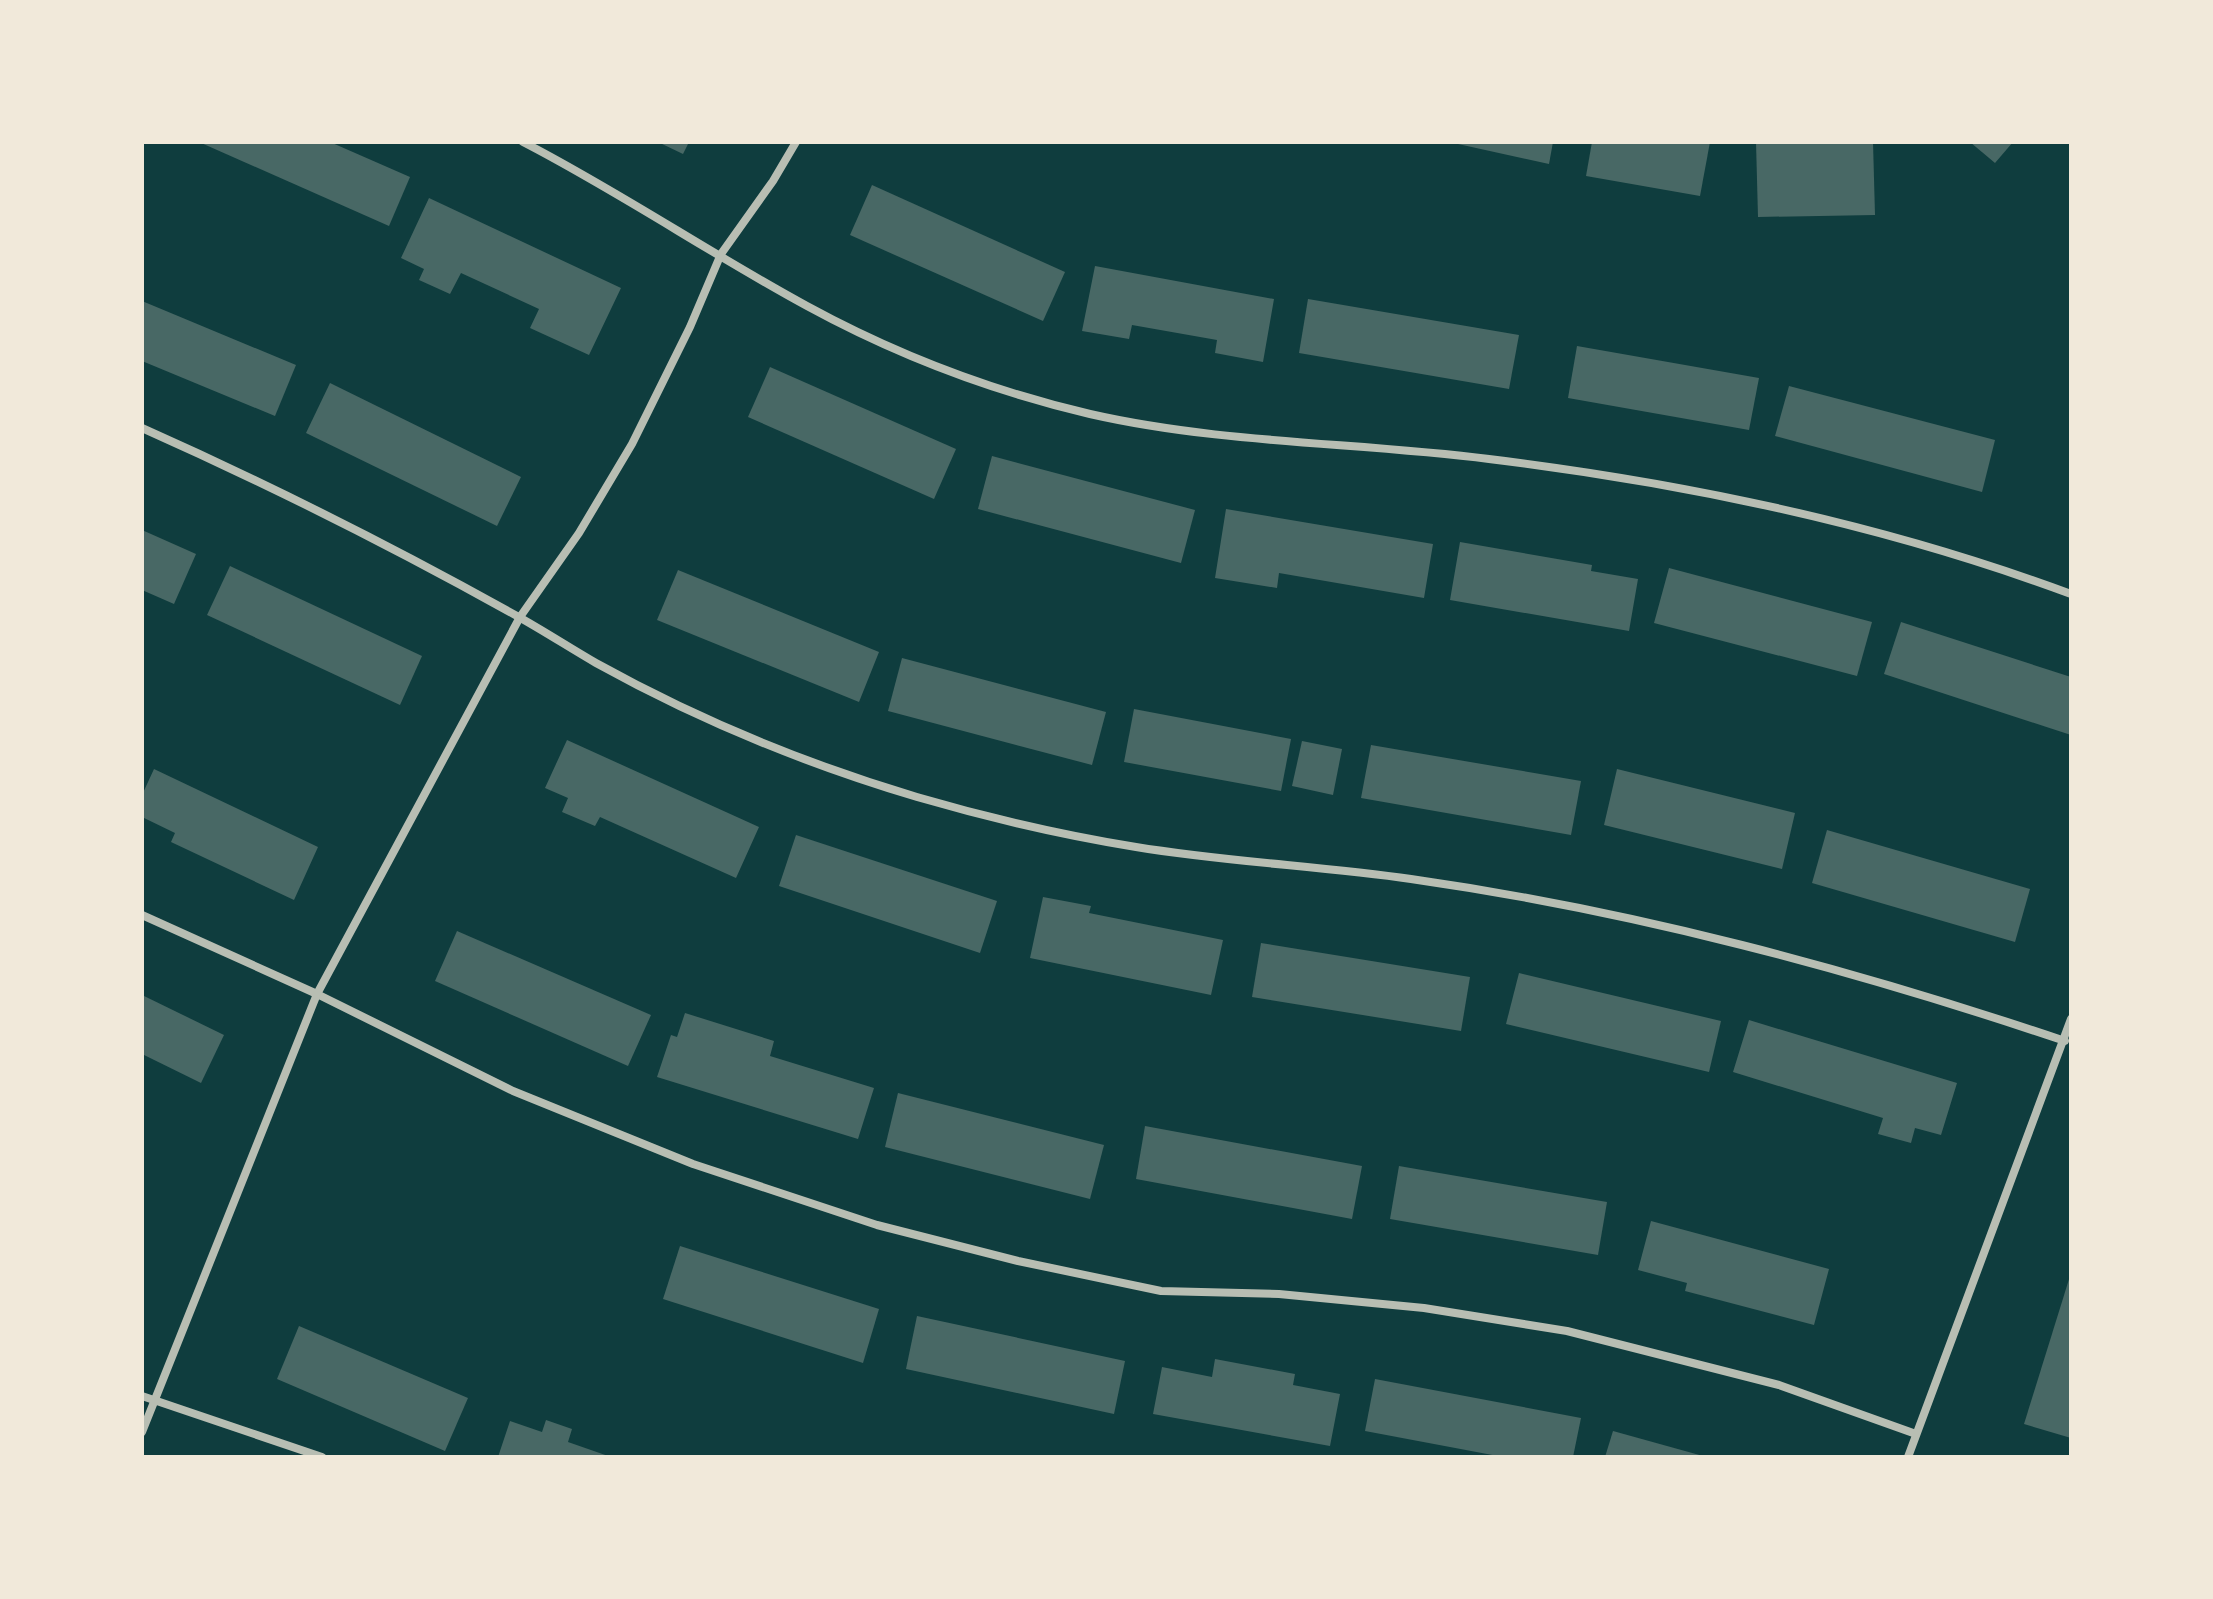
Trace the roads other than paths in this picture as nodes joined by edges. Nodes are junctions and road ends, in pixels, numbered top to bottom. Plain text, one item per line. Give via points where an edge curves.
1 (523, 142) edge
2 (796, 142) edge
3 (721, 254) junction
4 (142, 428) edge
5 (2071, 594) edge
6 (520, 617) junction
7 (142, 915) edge
8 (317, 994) junction
9 (2071, 1019) edge
10 (2065, 1041) junction
11 (142, 1396) edge
12 (153, 1402) junction
13 (142, 1432) edge
14 (1916, 1434) junction
15 (322, 1457) edge
16 (1908, 1457) edge

1 - 3 street
2 - 3 street
3 - 5 street via 807,306 898,350 992,386 1089,414 1188,432 1486,458 1626,478 1887,536
3 - 6 street via 632,444
4 - 6 street via 360,532
6 - 8 street
6 - 10 street via 701,716 916,797 1139,848 1409,879 1576,906 1741,942
7 - 8 street
8 - 12 street
8 - 14 street via 513,1091 693,1164 877,1225 1161,1291 1279,1294 1424,1308 1567,1331 1779,1385
9 - 10 street
10 - 14 street
11 - 12 street
12 - 13 street
12 - 15 street
14 - 16 street

